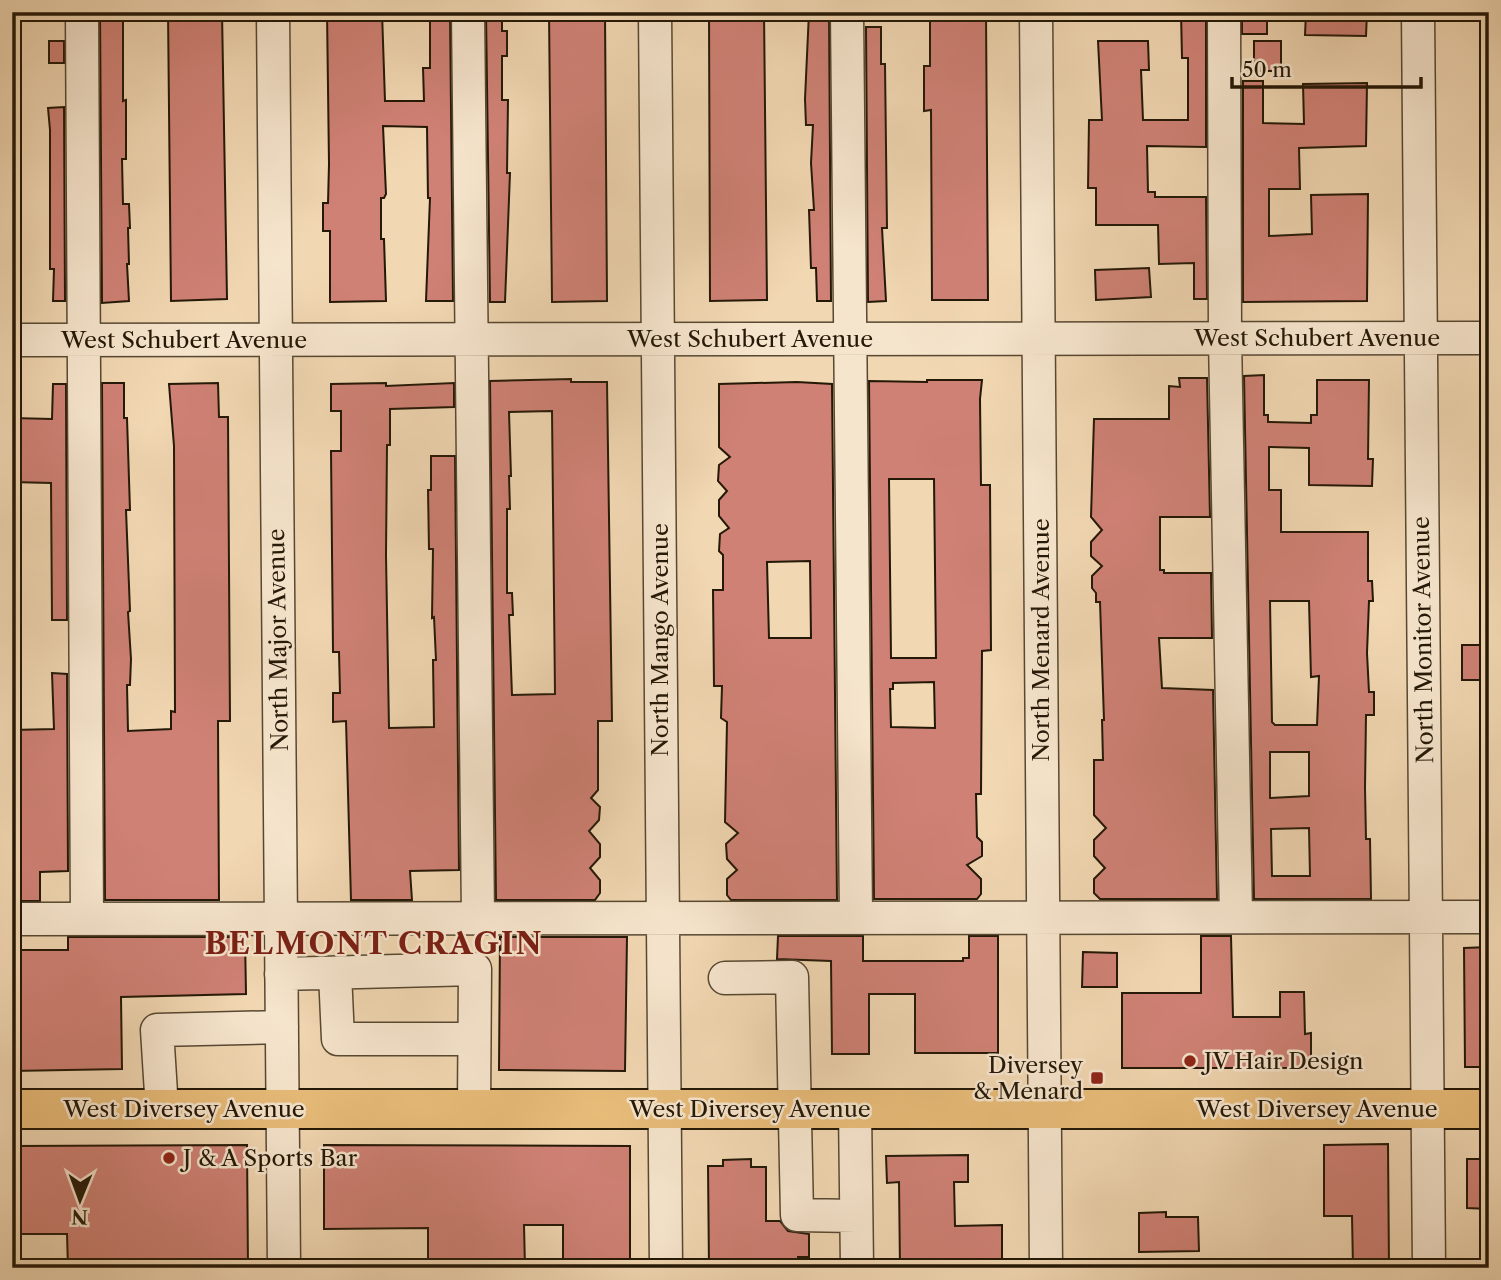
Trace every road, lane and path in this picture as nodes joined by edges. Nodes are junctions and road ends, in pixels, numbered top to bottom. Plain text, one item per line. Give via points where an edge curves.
1 (82, 12) edge
2 (273, 12) edge
3 (468, 12) edge
4 (655, 12) edge
5 (847, 12) edge
6 (1036, 12) edge
7 (1224, 12) edge
8 (1418, 12) edge
9 (1225, 338) junction
10 (1421, 338) junction
11 (1489, 338) edge
12 (470, 339) junction
13 (658, 339) junction
14 (851, 339) junction
15 (1039, 339) junction
16 (12, 340) edge
17 (84, 340) junction
18 (275, 340) junction
19 (663, 917) junction
20 (856, 917) junction
21 (1044, 917) junction
22 (1236, 917) junction
23 (1426, 917) junction
24 (1489, 917) edge
25 (281, 918) junction
26 (478, 918) junction
27 (12, 919) edge
28 (88, 919) junction
29 (335, 973) junction
30 (281, 974) junction
31 (725, 978) dead end
32 (282, 1027) junction
33 (474, 1039) junction
34 (12, 1109) edge
35 (162, 1109) junction
36 (282, 1109) junction
37 (474, 1109) junction
38 (664, 1109) junction
39 (796, 1109) junction
40 (855, 1109) junction
41 (1045, 1109) junction
42 (1428, 1109) junction
43 (1489, 1109) edge
44 (855, 1216) junction
45 (284, 1268) edge
46 (666, 1268) edge
47 (857, 1268) edge
48 (1046, 1268) edge
49 (1429, 1268) edge

1 - 17 street
2 - 18 street, North Major Avenue
3 - 12 street
4 - 13 street, North Mango Avenue
5 - 14 street
6 - 15 street, North Menard Avenue
7 - 9 street
8 - 10 street, North Monitor Avenue
9 - 10 street, West Schubert Avenue
9 - 15 street, West Schubert Avenue
9 - 22 street
10 - 11 street, West Schubert Avenue
10 - 23 street, North Monitor Avenue
12 - 13 street, West Schubert Avenue
12 - 18 street, West Schubert Avenue
12 - 26 street
13 - 14 street, West Schubert Avenue
13 - 19 street, North Mango Avenue
14 - 15 street, West Schubert Avenue
14 - 20 street
15 - 21 street, North Menard Avenue
16 - 17 street, West Schubert Avenue
17 - 18 street, West Schubert Avenue
17 - 28 street
18 - 25 street, North Major Avenue
19 - 20 street
19 - 26 street
19 - 38 street, North Mango Avenue
20 - 21 street
21 - 22 street
21 - 41 street, North Menard Avenue
22 - 23 street
23 - 24 street
23 - 42 street, North Monitor Avenue
25 - 26 street
25 - 28 street
25 - 30 street, North Major Avenue
27 - 28 street
29 - 30 street
29 - 33 street via 338,1039
29 - 33 street via 475,969
30 - 32 street, North Major Avenue
31 - 39 street via 792,977
32 - 35 street via 157,1030
32 - 36 street, North Major Avenue
33 - 37 street
34 - 35 main road, West Diversey Avenue
35 - 36 main road, West Diversey Avenue
36 - 37 main road, West Diversey Avenue
36 - 45 street, North Major Avenue
37 - 38 main road, West Diversey Avenue
38 - 39 main road, West Diversey Avenue
38 - 46 street, North Mango Avenue
39 - 40 main road, West Diversey Avenue
39 - 44 street via 797,1215
40 - 41 main road, West Diversey Avenue
40 - 44 street
41 - 42 main road, West Diversey Avenue
41 - 48 street, North Menard Avenue
42 - 43 main road, West Diversey Avenue
42 - 49 street, North Monitor Avenue
44 - 47 street

